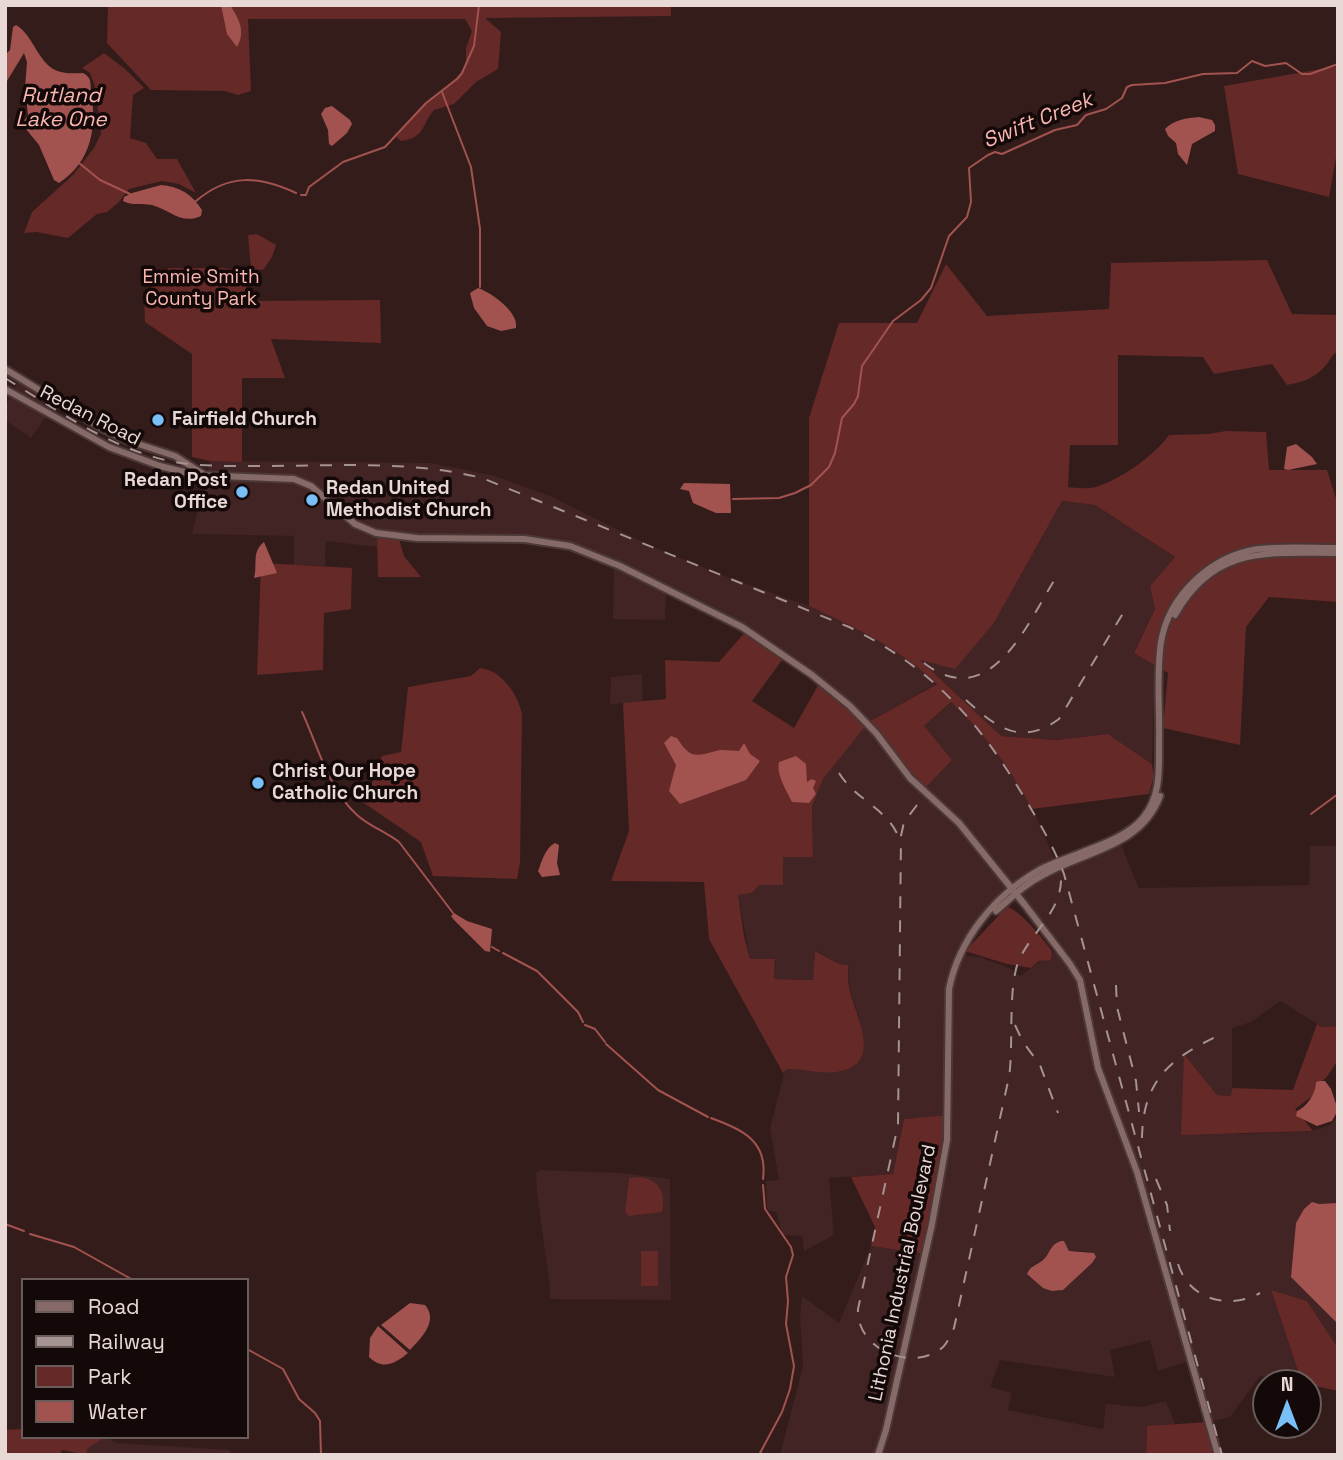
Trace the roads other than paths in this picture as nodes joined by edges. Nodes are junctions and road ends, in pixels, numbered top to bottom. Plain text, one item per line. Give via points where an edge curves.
1 (5, 369) edge
2 (5, 389) edge
3 (204, 475) junction
4 (1338, 549) edge
5 (1162, 707) junction
6 (1035, 873) junction
7 (1004, 879) junction
8 (1025, 886) junction
9 (1014, 891) junction
10 (1007, 898) junction
11 (1024, 903) junction
12 (878, 1455) edge
13 (1218, 1455) edge

1 - 3 main road via 103,429 172,455
2 - 3 main road, Redan Road via 119,451 179,472
3 - 7 main road, Redan Road via 294,478 312,486 355,524 376,533 570,545 742,627 812,675 864,719 910,778 959,823
4 - 5 main road, Lithonia Industrial Boulevard via 1244,552 1199,576 1166,625 1160,656
5 - 6 main road, Lithonia Industrial Boulevard via 1159,782 1152,806 1130,831
5 - 8 main road, Lithonia Industrial Boulevard via 1163,781 1149,818 1128,837
6 - 7 main road via 1014,883
6 - 9 main road, Lithonia Industrial Boulevard
7 - 9 main road, Redan Road
7 - 10 main road
8 - 9 main road, Lithonia Industrial Boulevard
8 - 11 main road
9 - 10 main road, Lithonia Industrial Boulevard
9 - 11 main road, Redan Road
10 - 11 main road
10 - 12 main road, Lithonia Industrial Boulevard via 971,933 953,971 942,1172
11 - 13 main road, Redan Road via 1080,980 1098,1068 1137,1172

